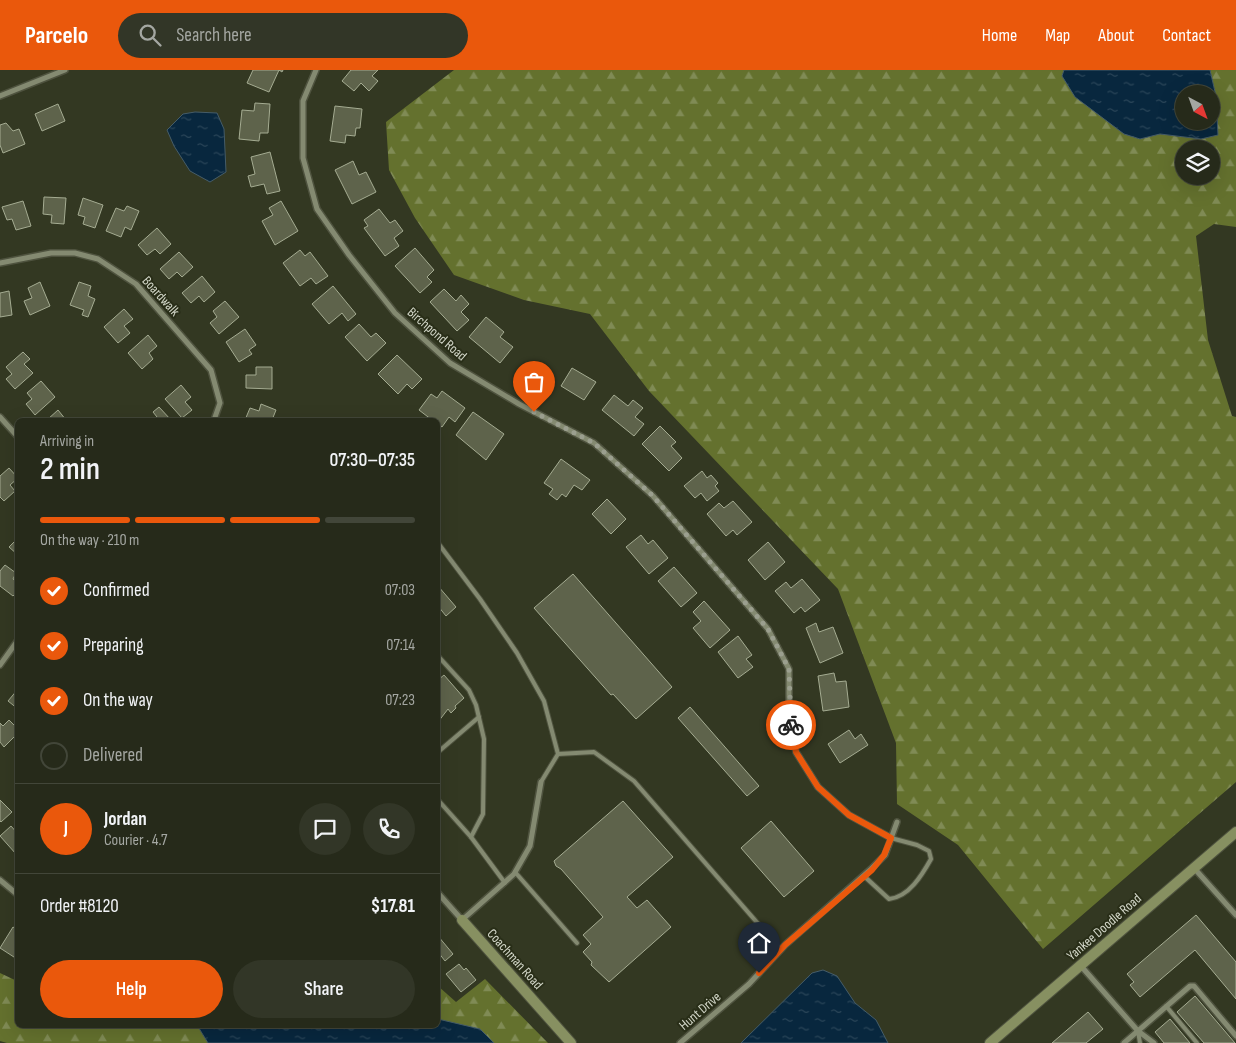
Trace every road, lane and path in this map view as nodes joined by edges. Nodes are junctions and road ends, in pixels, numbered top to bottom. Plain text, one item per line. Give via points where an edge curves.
1 (65, 70) edge
2 (316, 70) edge
3 (0, 96) edge
4 (0, 264) edge
5 (0, 417) edge
6 (215, 418) edge
7 (15, 434) edge
8 (440, 546) edge
9 (15, 644) edge
10 (440, 658) edge
11 (0, 665) edge
12 (479, 717) junction
13 (440, 750) edge
14 (558, 754) junction
15 (541, 782) joint
16 (440, 802) edge
17 (897, 822) dead end
18 (1236, 832) edge
19 (471, 837) junction
20 (891, 838) junction
21 (1194, 868) junction
22 (515, 872) junction
23 (864, 876) junction
24 (0, 880) edge
25 (505, 883) junction
26 (15, 892) edge
27 (440, 895) edge
28 (1236, 916) edge
29 (462, 920) junction
30 (577, 944) dead end
31 (781, 950) junction
32 (1081, 966) junction
33 (1166, 1006) junction
34 (1138, 1031) junction
35 (1236, 1036) edge
36 (572, 1043) edge
37 (680, 1043) edge
38 (990, 1043) edge
39 (1124, 1043) edge
40 (1140, 1043) edge
41 (1154, 1043) edge
42 (1197, 1043) edge

1 - 3 street
2 - 20 street, Birchpond Road via 303,101 303,158 317,209 349,255 395,313 450,364 594,443 653,496 768,629 789,669 789,716 796,752 818,787 849,815
4 - 6 street, Boardwalk via 51,253 75,253 98,259 136,284 211,370 220,403
5 - 7 street
8 - 14 lane via 517,653 544,701
9 - 11 street
10 - 12 lane via 469,690
12 - 13 lane
12 - 19 lane via 484,739 483,814
14 - 15 lane
14 - 31 lane via 594,752 634,781
15 - 22 street via 530,846
16 - 19 lane
17 - 20 street, Hunt Drive
18 - 21 main road, Yankee Doodle Road
19 - 25 lane
20 - 23 street, Hunt Drive via 884,855
20 - 23 lane via 918,844 929,852 931,859 922,875 896,899 889,899
21 - 28 street
21 - 32 main road, Yankee Doodle Road
22 - 25 street
22 - 30 lane
23 - 31 street, Hunt Drive
24 - 26 street
25 - 29 street
27 - 29 street, Coachman Road
29 - 36 main road, Coachman Road
31 - 37 street, Hunt Drive via 749,984
32 - 34 street
32 - 38 main road, Yankee Doodle Road
33 - 34 street
33 - 35 street via 1194,986
33 - 42 lane
34 - 39 street
34 - 40 lane
34 - 41 street

